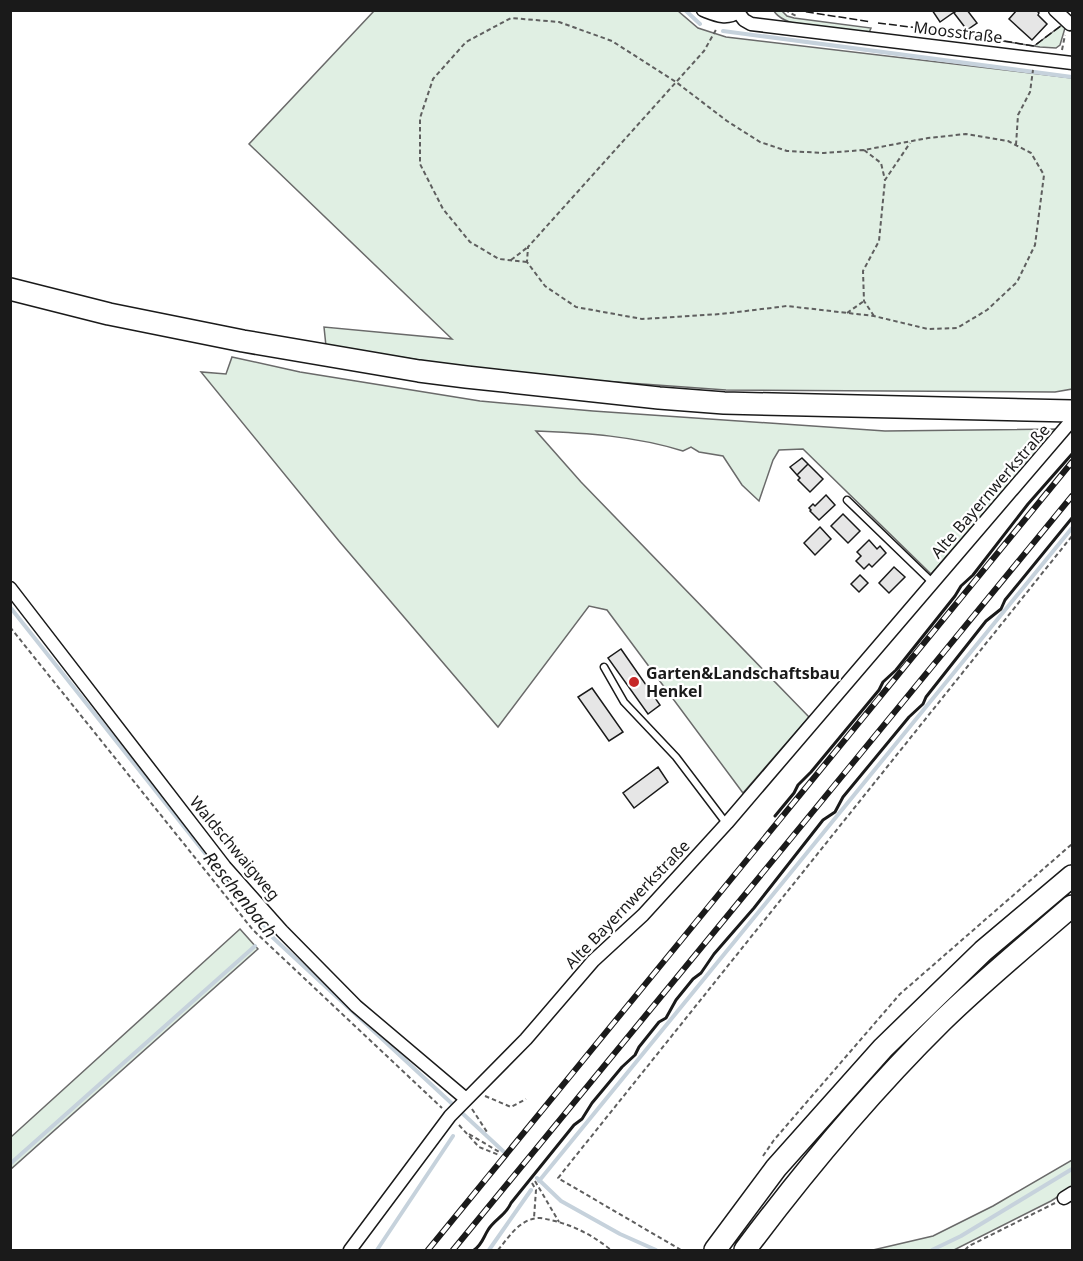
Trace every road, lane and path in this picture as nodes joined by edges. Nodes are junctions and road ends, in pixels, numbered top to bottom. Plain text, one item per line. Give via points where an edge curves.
1 (703, 10) edge
2 (1055, 10) edge
3 (739, 11) edge
4 (722, 17) junction
5 (1071, 24) edge
6 (1062, 50) dead end
7 (1035, 58) junction
8 (1072, 63) edge
9 (676, 82) junction
10 (910, 142) junction
11 (1016, 145) junction
12 (864, 150) junction
13 (885, 180) junction
14 (528, 247) junction
15 (511, 260) junction
16 (527, 262) junction
17 (10, 289) edge
18 (864, 301) junction
19 (847, 313) junction
20 (874, 316) junction
21 (1067, 414) edge
22 (848, 500) dead end
23 (1072, 536) edge
24 (933, 583) junction
25 (10, 588) edge
26 (604, 667) dead end
27 (727, 823) junction
28 (1072, 876) edge
29 (1072, 906) edge
30 (467, 1099) junction
31 (526, 1100) dead end
32 (487, 1132) dead end
33 (500, 1154) joint
34 (1068, 1196) edge
35 (534, 1218) junction
36 (560, 1222) junction
37 (350, 1251) edge
38 (498, 1251) edge
39 (611, 1251) edge
40 (681, 1251) edge
41 (715, 1251) edge
42 (745, 1251) edge
43 (965, 1251) edge

1 - 4 street
2 - 5 street
3 - 4 street, Moosstraße
3 - 7 street, Moosstraße via 751,24
4 - 9 path via 705,51
5 - 6 path
7 - 8 street, Moosstraße
7 - 11 path via 1030,92 1018,115
9 - 12 path via 760,142 788,151
9 - 14 path
9 - 15 path via 612,41 559,22 511,18 466,42 434,79 420,118 420,164 443,209 470,242 499,259
10 - 11 path via 966,134
10 - 12 path
10 - 13 path
11 - 20 path via 1031,153 1044,175 1035,245 1017,282 987,310 957,328 928,329
12 - 13 path via 881,163
13 - 18 path via 879,241 863,272
14 - 15 path
14 - 16 path
15 - 16 path
16 - 19 path via 545,286 576,308 642,319 787,306
17 - 21 highway via 243,341 466,377 724,403
18 - 19 path
18 - 20 path
19 - 20 path
21 - 24 street, Alte Bayernwerkstraße
22 - 24 lane, Alte Bayernwerkstraße
23 - 40 path via 558,1178
24 - 27 street, Alte Bayernwerkstraße
25 - 30 street, Waldschwaigweg via 232,875 282,931 356,1006
26 - 27 lane via 624,702 676,757
27 - 30 street, Alte Bayernwerkstraße
28 - 41 highway via 983,951 883,1048 776,1168
29 - 42 highway via 943,1020 900,1064 795,1183
30 - 31 path via 511,1107
30 - 32 path
30 - 37 street, Alte Bayernwerkstraße via 450,1116
33 - 33 path via 467,1132 479,1147
34 - 43 path via 969,1245
35 - 36 path
35 - 36 path via 534,1182
35 - 38 path via 513,1231
36 - 39 path via 595,1237

